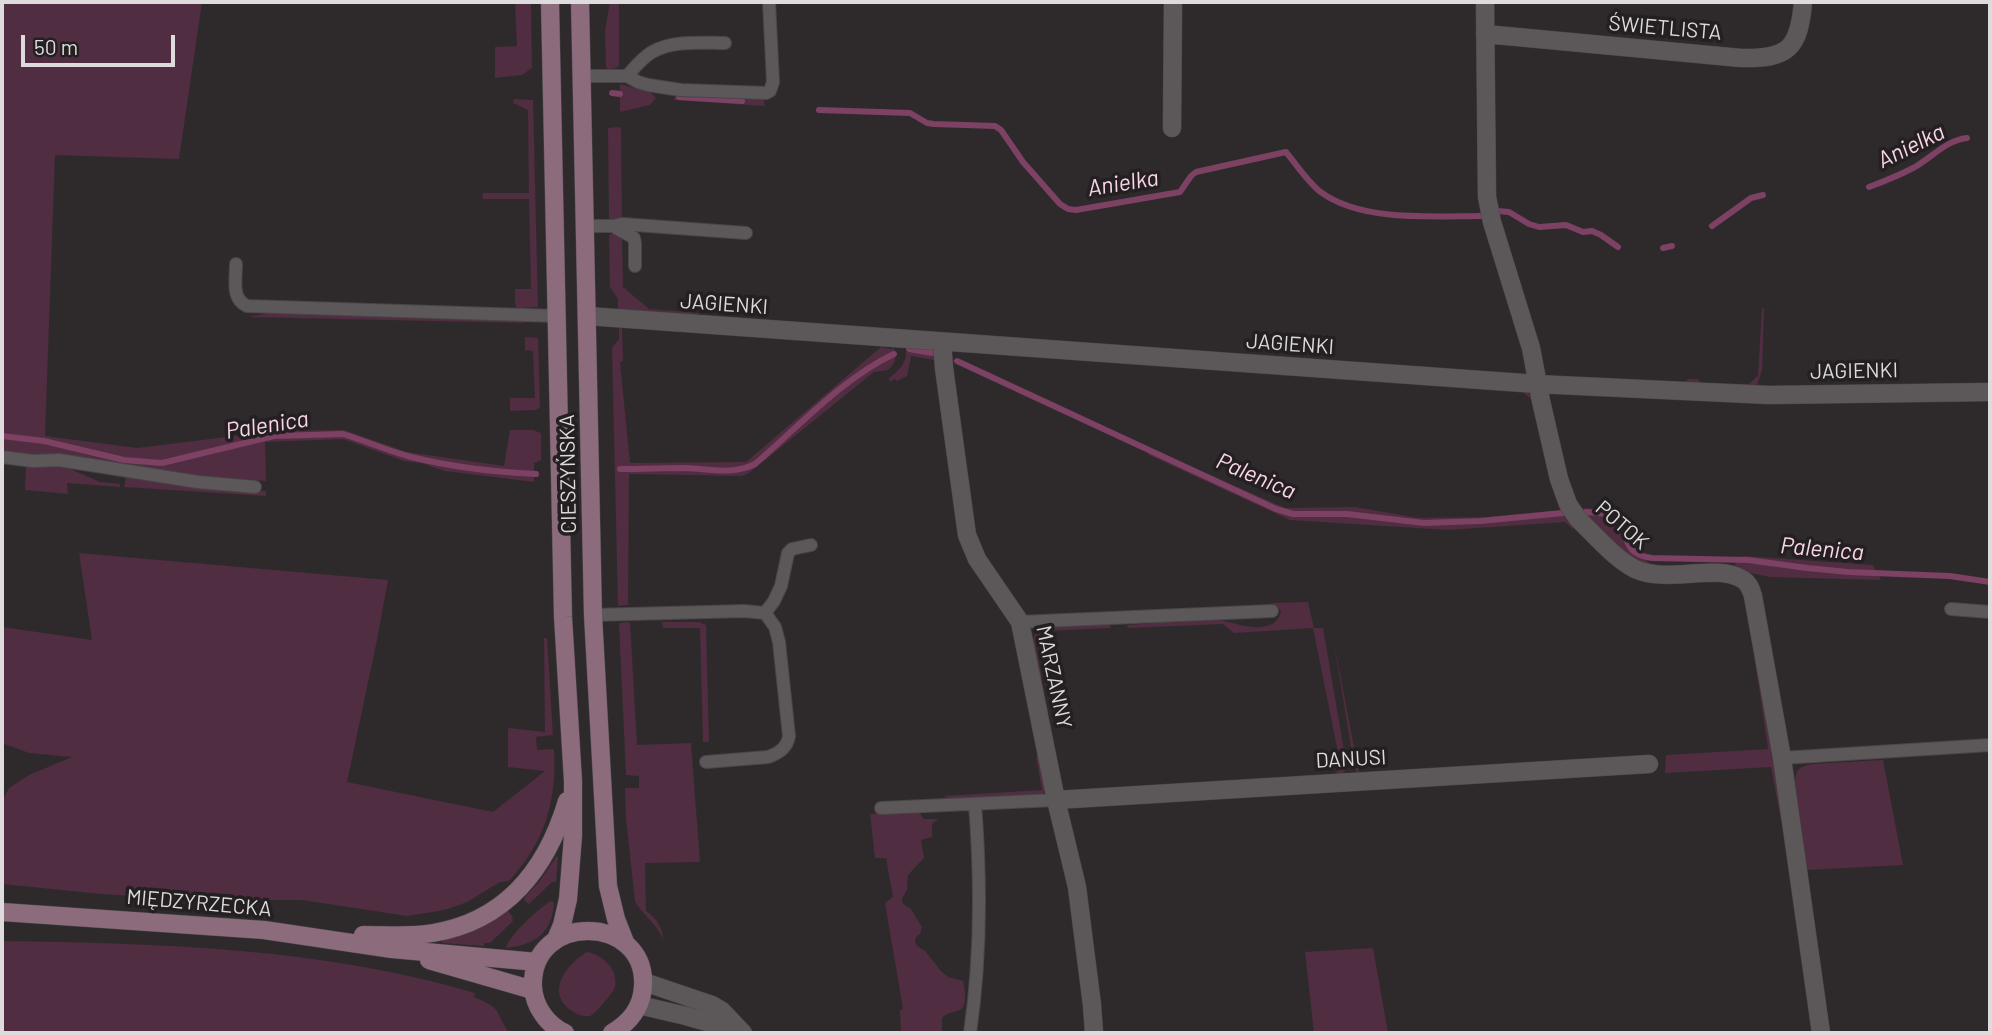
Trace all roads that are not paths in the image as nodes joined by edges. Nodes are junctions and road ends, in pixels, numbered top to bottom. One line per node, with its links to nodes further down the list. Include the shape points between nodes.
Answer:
1 (550, 2): 17 (main road, CIESZYŃSKA)
2 (580, 2): 9 (main road, CIESZYŃSKA)
3 (769, 2): 10 (lane, via 770,91 681,90)
4 (1173, 2): 11 (street)
5 (1485, 2): 7 (street, POTOK)
6 (1803, 2): 7 (street, ŚWIETLISTA, via 1797,39 1780,53 1764,58)
7 (1485, 34): 20 (street, POTOK, via 1487,197 1531,348)
8 (725, 43): 10 (lane, via 660,49)
9 (582, 76): 10 (lane); 12 (main road, CIESZYŃSKA)
10 (627, 76)
11 (1172, 128)
12 (585, 226): 13 (lane); 18 (main road, CIESZYŃSKA)
13 (613, 226): 14 (lane); 16 (lane, via 634,238)
14 (746, 233)
15 (236, 264): 17 (lane, via 237,298 247,306)
16 (635, 266)
17 (556, 316): 35 (main road, CIESZYŃSKA, via 563,617)
18 (587, 316): 19 (street, JAGIENKI); 29 (main road, CIESZYŃSKA)
19 (942, 342): 20 (street, JAGIENKI); 30 (street, MARZANNY, via 969,544)
20 (1537, 384): 21 (street, JAGIENKI, via 1769,395); 32 (street, POTOK, via 1559,480 1578,519 1635,568 1656,575 1726,575 1749,586)
21 (1990, 392)
22 (2, 457): 23 (lane, via 59,460)
23 (255, 487)
24 (811, 545): 28 (lane, via 788,554 780,586)
25 (1951, 609): 27 (lane)
26 (1272, 611): 30 (lane)
27 (1990, 612)
28 (765, 613): 29 (lane); 33 (lane, via 779,642 787,743 768,757)
29 (593, 615): 42 (main road, CIESZYŃSKA, via 608,886)
30 (1020, 622): 36 (street, MARZANNY)
31 (1990, 745): 32 (lane)
32 (1782, 758): 54 (street, POTOK)
33 (706, 762)
34 (1648, 764): 36 (street, DANUSI)
35 (573, 781): 40 (main road, via 561,821 533,874 514,895 477,919 420,935); 41 (main road, CIESZYŃSKA, via 568,899)
36 (1056, 800): 37 (lane); 53 (street, MARZANNY, via 1077,887)
37 (975, 804): 38 (lane); 52 (lane, via 978,955)
38 (881, 808)
39 (2, 912): 40 (main road, MIĘDZYRZECKA)
40 (264, 930): 43 (main road, MIĘDZYRZECKA)
41 (556, 939): 42 (main road, via 588,931); 44 (main road)
42 (625, 942): 45 (main road, CIESZYŃSKA, via 638,960)
43 (392, 949): 44 (main road, MIĘDZYRZECKA); 46 (main road, MIĘDZYRZECKA)
44 (537, 962): 46 (main road)
45 (643, 982): 47 (main road); 51 (street, via 712,1005)
46 (533, 990): 48 (main road)
47 (639, 1005): 49 (main road); 51 (street)
48 (548, 1026): 50 (main road)
49 (619, 1031)
50 (565, 1033)
51 (743, 1033)
52 (970, 1033)
53 (1094, 1033)
54 (1821, 1033)

